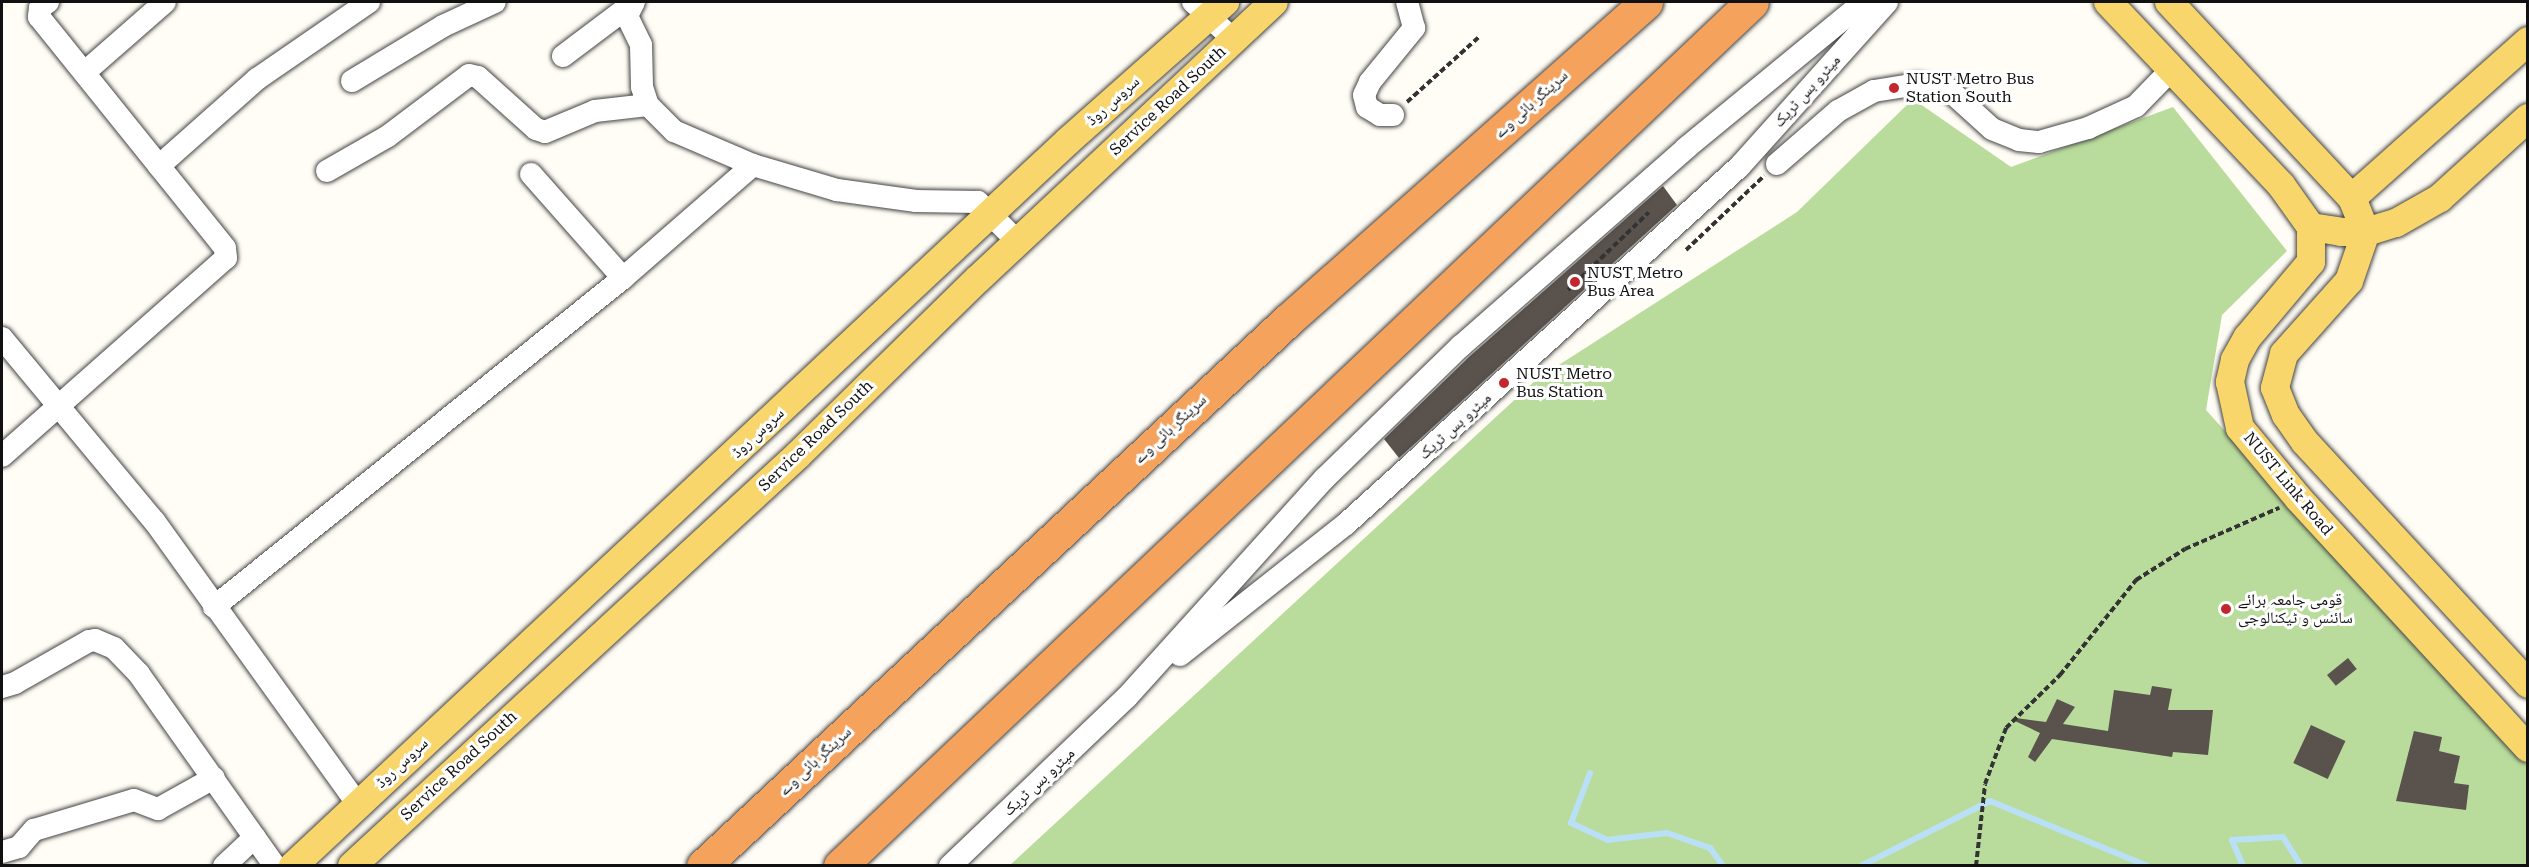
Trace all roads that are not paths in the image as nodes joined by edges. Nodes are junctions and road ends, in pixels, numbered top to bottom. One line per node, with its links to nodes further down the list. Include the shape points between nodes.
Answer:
1 (48, 2): 19 (street, via 40,8 39,17)
2 (165, 2): 19 (street)
3 (369, 2): 27 (street, via 257,79)
4 (495, 2): 20 (street, via 443,26)
5 (1274, 2): 15 (main road, Service Road South)
6 (1407, 2): 22 (street, via 1414,28 1364,95 1367,107 1380,115)
7 (1752, 2): 54 (highway)
8 (1864, 2): 43 (street, میٹرو بس ٹریک, via 1686,148 1461,346 1324,479)
9 (1887, 2): 43 (street, میٹرو بس ٹریک, via 1740,166 1504,383 1346,524)
10 (2108, 2): 18 (main road)
11 (2169, 2): 31 (main road)
12 (1644, 3): 53 (highway, سرینگر ہائی وے, via 1287,321)
13 (631, 4): 17 (street); 21 (street, via 628,22 641,45 642,87)
14 (1209, 7): 15 (street); 24 (main road, سروس روڈ)
15 (1234, 40): 28 (main road, Service Road South)
16 (2528, 41): 31 (main road)
17 (563, 56)
18 (2172, 69): 25 (street, via 2136,106 2088,128 2039,142 2019,140 1992,129 1948,89 1918,84 1874,91 1838,111); 33 (main road, via 2281,184)
19 (85, 72): 27 (street)
20 (352, 81)
21 (648, 105): 26 (street, via 674,131); 29 (street, via 595,111 545,132 536,129 478,77 469,75 388,136)
22 (1393, 115)
23 (2528, 118): 34 (main road, via 2440,198 2396,223)
24 (1068, 141): 28 (main road); 32 (main road, سروس روڈ)
25 (1777, 164)
26 (753, 165): 32 (street, via 837,190 916,201 978,202); 36 (street)
27 (159, 166): 38 (street, via 225,248 226,258)
28 (1098, 166): 35 (main road, Service Road South)
29 (327, 171)
30 (531, 174): 36 (street)
31 (2352, 198): 34 (main road)
32 (992, 212): 35 (street); 46 (main road, سروس روڈ)
33 (2311, 227): 34 (main road); 44 (main road, NUST Link Road, via 2311,262 2247,338 2235,360 2230,382 2241,428 2299,499)
34 (2366, 231): 41 (main road, via 2349,281 2283,354 2275,388 2286,415 2305,441)
35 (1018, 242): 52 (main road, Service Road South, via 798,454)
36 (623, 278): 40 (street)
37 (2, 339): 38 (street)
38 (62, 407): 39 (street); 40 (street, via 155,522)
39 (2, 456)
40 (214, 607): 46 (street)
41 (2528, 684)
42 (2, 687): 45 (street, via 89,641 100,641 114,648 139,674)
43 (1127, 697): 55 (street, میٹرو بس ٹریک)
44 (2528, 748)
45 (214, 778): 47 (street); 48 (street, via 158,809 134,800 34,830 19,847)
46 (358, 804): 51 (main road, سروس روڈ)
47 (255, 837): 49 (street); 50 (street)
48 (2, 852)
49 (224, 866)
50 (275, 866)
51 (293, 866)
52 (352, 866)
53 (703, 866)
54 (840, 866)
55 (950, 866)

